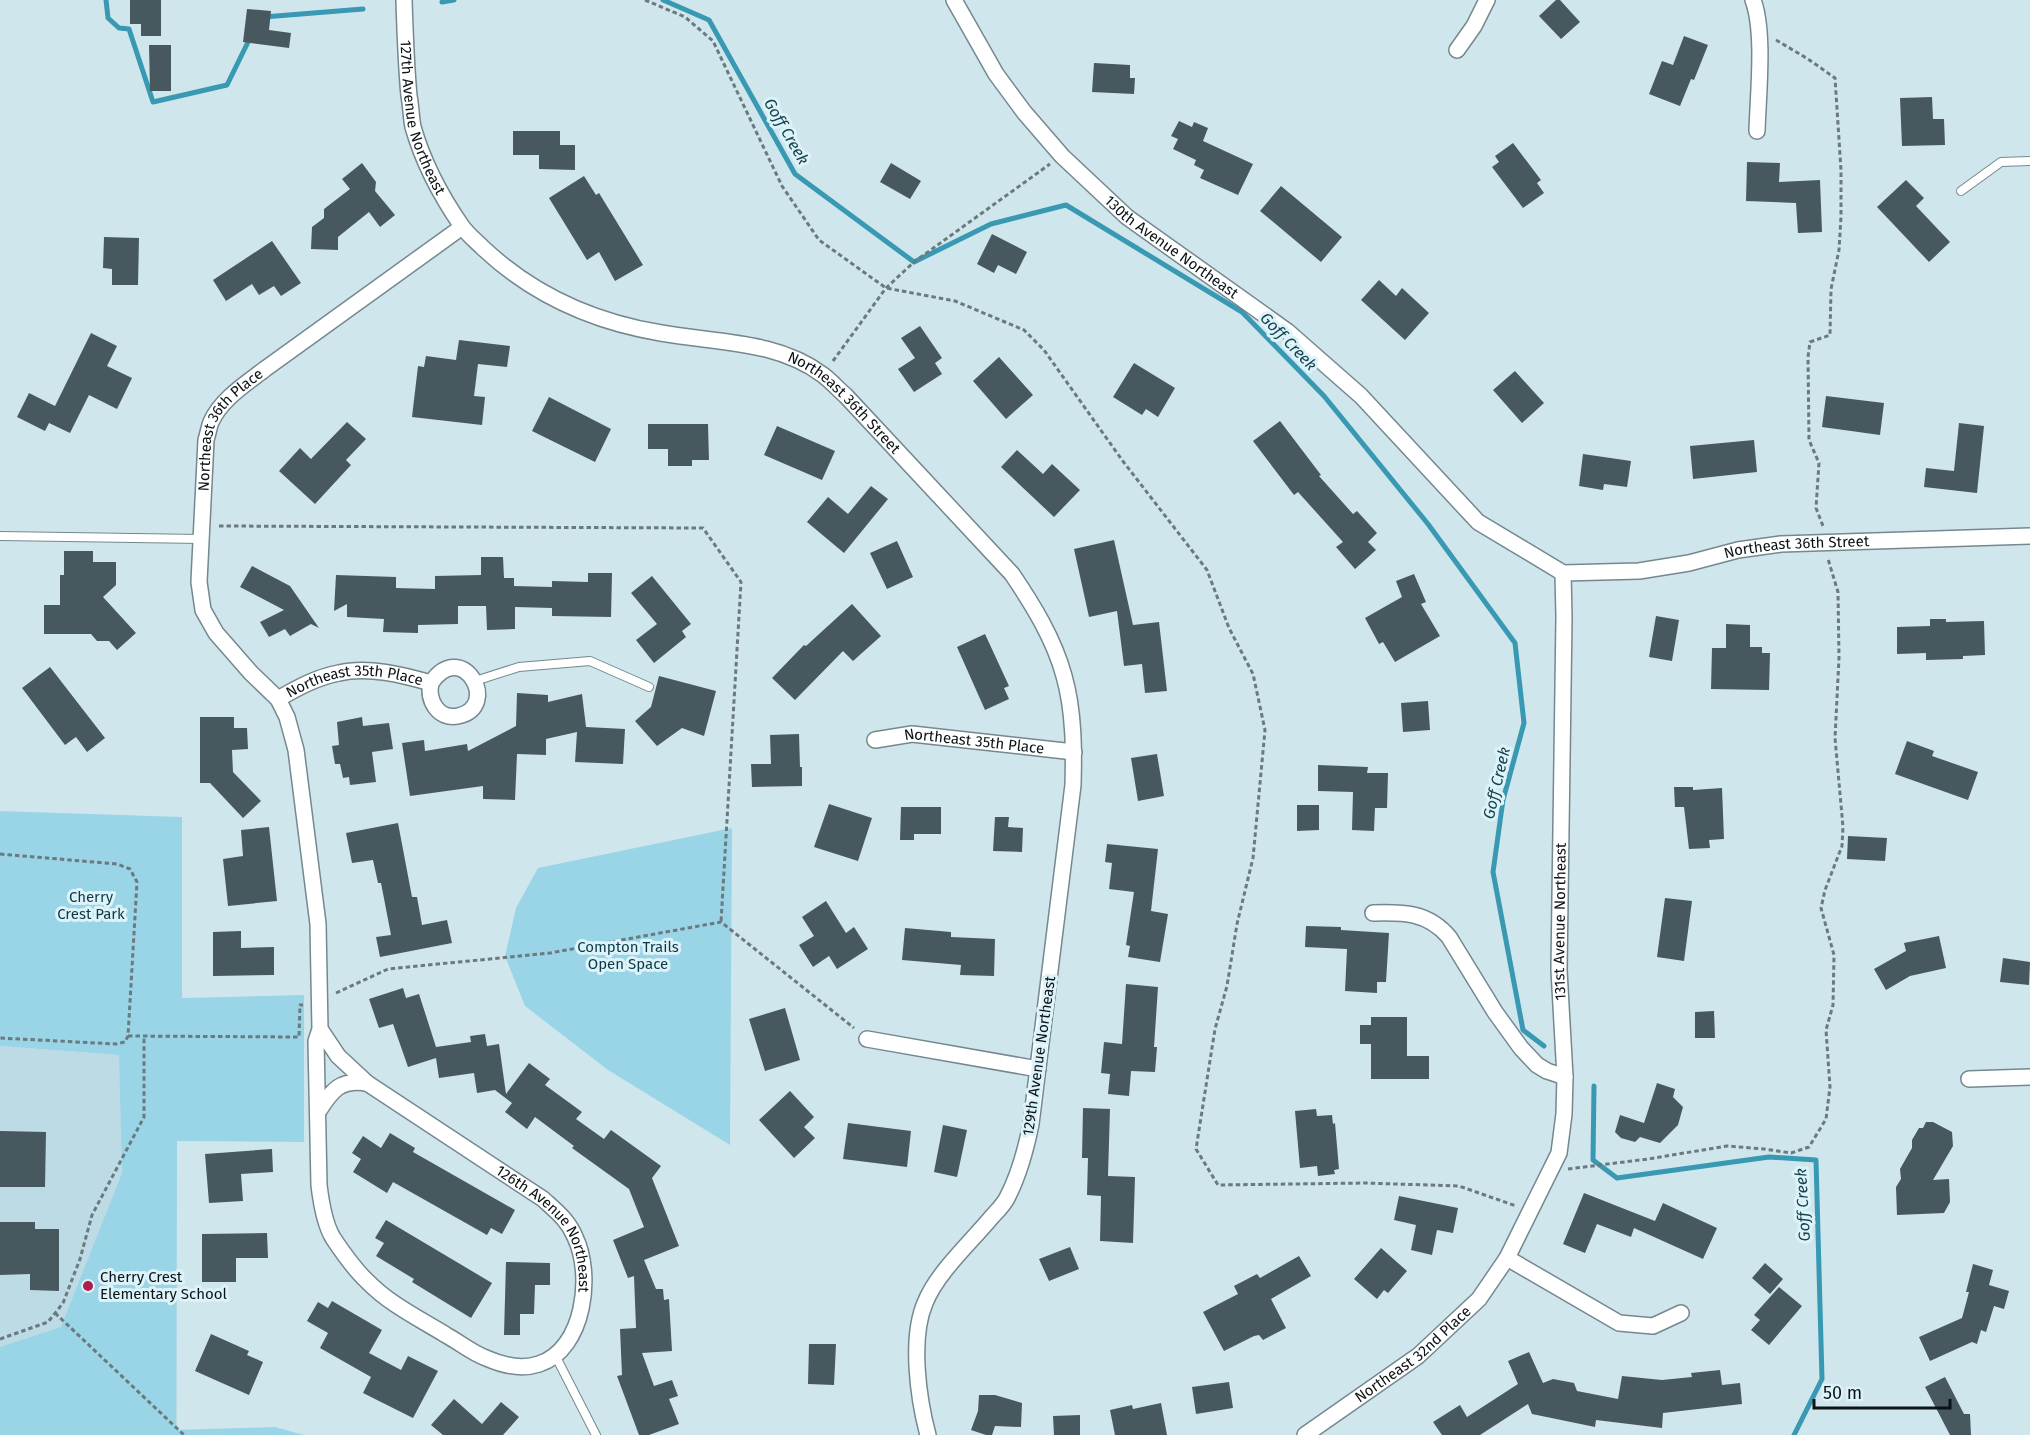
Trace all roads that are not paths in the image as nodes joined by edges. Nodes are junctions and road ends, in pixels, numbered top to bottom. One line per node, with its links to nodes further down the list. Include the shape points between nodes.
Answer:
1 (404, 0): 9 (street, 127th Avenue Northeast, via 413,126 428,168)
2 (954, 0): 13 (street, 130th Avenue Northeast, via 996,74 1062,156 1127,217 1287,331 1361,396 1478,522)
3 (1487, 0): 5 (street)
4 (1754, 0): 6 (street, via 1758,28)
5 (1457, 50)
6 (1757, 131)
7 (2030, 161): 8 (lane, via 2001,162)
8 (1961, 191)
9 (462, 227): 10 (street, Northeast 36th Place, via 242,386 223,405 212,420 206,440); 19 (street, Northeast 36th Street, via 502,266 577,311 663,334 769,349 803,362 823,375 1012,574 1031,602 1065,676)
10 (201, 533): 11 (lane); 17 (street, 126th Avenue Northeast, via 203,610 216,633)
11 (0, 536)
12 (2030, 536): 13 (street, Northeast 36th Street, via 1781,544 1639,571)
13 (1563, 573): 24 (street, 131st Avenue Northeast, via 1559,970)
14 (475, 681): 15 (street, Northeast 35th Place, via 467,671 451,668 442,670); 15 (street, Northeast 35th Place, via 476,701 471,709 457,716 434,707); 16 (lane, via 519,667 590,661)
15 (431, 683): 17 (street, Northeast 35th Place, via 396,674 339,672)
16 (649, 687)
17 (278, 699): 21 (street, 126th Avenue Northeast, via 296,750 309,849 318,924)
18 (875, 740): 19 (street, Northeast 35th Place, via 912,734)
19 (1074, 752): 23 (street, 129th Avenue Northeast, via 1072,797)
20 (1373, 913): 24 (street, via 1401,912 1440,926 1521,1048 1537,1065)
21 (320, 1029): 27 (street, 126th Avenue Northeast, via 338,1056); 28 (street, 126th Avenue Northeast, via 316,1041)
22 (867, 1039): 23 (street)
23 (1038, 1068): 33 (street, 129th Avenue Northeast, via 1025,1153 1006,1199 925,1302 918,1326 918,1353)
24 (1565, 1077): 29 (street, 131st Avenue Northeast, via 1559,1153)
25 (2030, 1077): 26 (street)
26 (1969, 1079)
27 (367, 1083): 28 (street, via 340,1085); 31 (street, 126th Avenue Northeast, via 543,1199 565,1218 577,1239 583,1267 583,1299 570,1341)
28 (318, 1113): 31 (street, 126th Avenue Northeast, via 318,1185 322,1206 332,1236 368,1283 398,1306 484,1358 515,1367 539,1364)
29 (1507, 1258): 30 (street, via 1619,1323 1653,1326); 34 (street, Northeast 32nd Place, via 1479,1299 1418,1356)
30 (1681, 1312)
31 (555, 1355): 32 (lane)
32 (596, 1435)
33 (928, 1435)
34 (1305, 1435)

